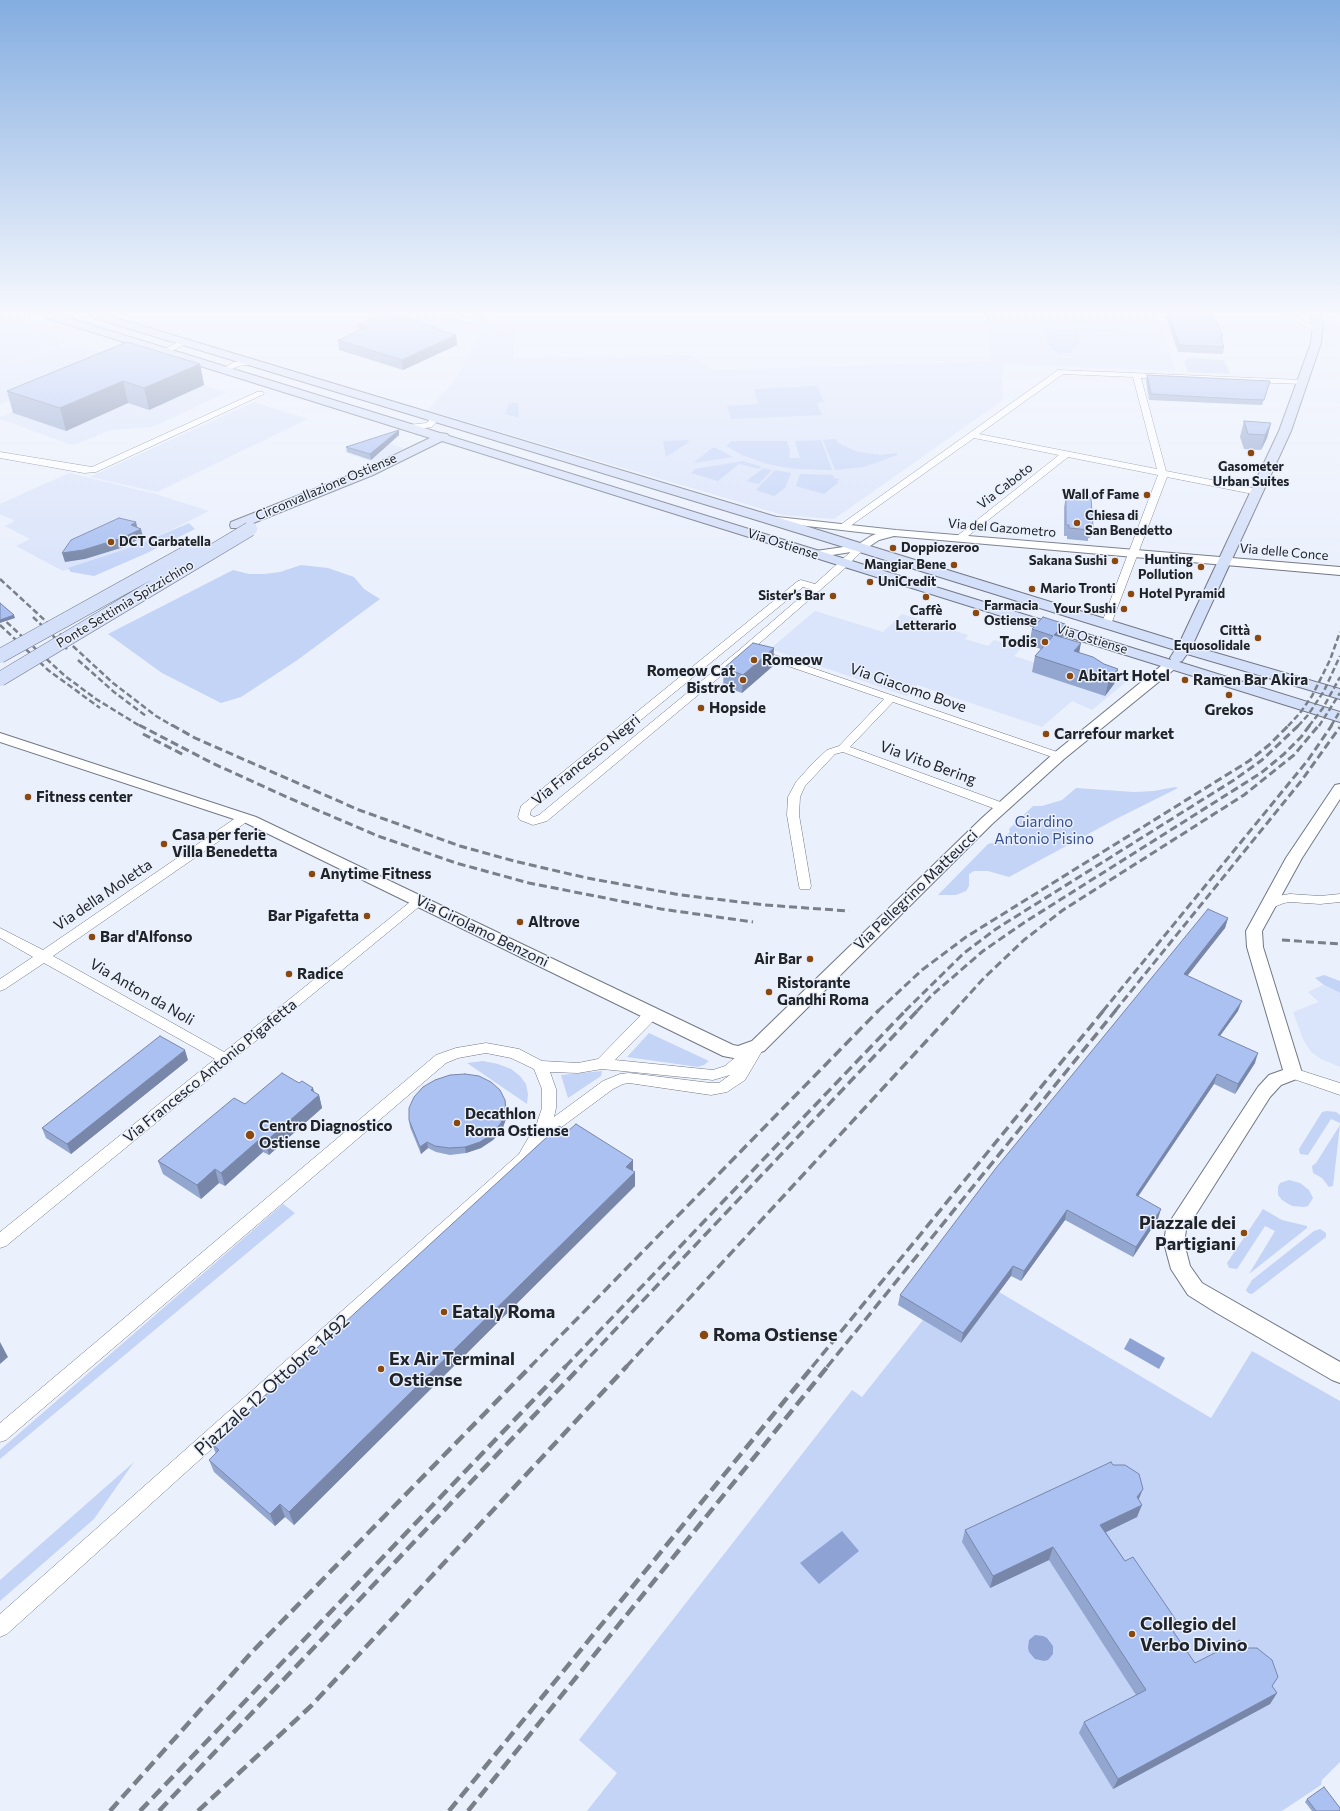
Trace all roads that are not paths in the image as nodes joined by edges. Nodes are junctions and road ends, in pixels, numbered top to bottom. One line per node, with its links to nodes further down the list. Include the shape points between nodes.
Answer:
1 (248, 400): 14 (street, via 93,470)
2 (320, 400): 8 (main road, Via Ostiense)
3 (375, 400): 7 (main road, Via Ostiense)
4 (1024, 400): 11 (street)
5 (1143, 400): 15 (street)
6 (1297, 400): 16 (main road)
7 (429, 416): 9 (street, via 434,421 429,425 419,428); 10 (main road, Via Ostiense)
8 (394, 423): 9 (main road, Via Ostiense); 12 (main road, via 411,436)
9 (408, 427): 10 (main road, Via Ostiense)
10 (451, 434): 12 (main road, Circonvallazione Ostiense); 17 (main road, Via Ostiense); 20 (main road, Circonvallazione Ostiense, via 375,478); 24 (main road, Via Ostiense, via 813,554)
11 (972, 435): 13 (street); 19 (street)
12 (412, 451): 18 (main road, Circonvallazione Ostiense, via 354,478)
13 (1066, 454): 15 (street); 22 (street, Via Caboto)
14 (0, 455)
15 (1163, 474): 16 (street); 25 (street)
16 (1258, 492): 26 (main road)
17 (768, 519): 19 (street); 24 (main road, Via Ostiense)
18 (236, 525): 32 (main road, Ponte Settimia Spizzichino, bridge)
19 (843, 526): 21 (street)
20 (250, 529): 34 (main road, Ponte Settimia Spizzichino, bridge)
21 (896, 533): 22 (street, Via del Gazometro); 23 (street, via 875,538)
22 (960, 538): 25 (street, Via del Gazometro)
23 (860, 548): 24 (main road, Via Ostiense); 24 (street, Via Francesco Negri); 29 (main road, Via Ostiense)
24 (841, 552): 28 (street, Via Francesco Negri); 33 (main road, Via Ostiense)
25 (1134, 553): 26 (street, Via del Gazometro); 29 (street)
26 (1225, 561): 27 (street, Via delle Conce); 33 (main road)
27 (1340, 570)
28 (817, 588): 30 (street, Via Francesco Negri, via 801,583); 31 (street, Via Francesco Negri)
29 (1106, 625): 33 (main road, Via Ostiense)
30 (729, 643): 31 (street); 31 (street, Via Francesco Negri, via 524,809 524,817 533,821 543,818)
31 (746, 649): 36 (street, Via Giacomo Bove)
32 (0, 656)
33 (1178, 656): 35 (main road, Via Ostiense); 37 (main road, Via Ostiense); 40 (street, Via Pellegrino Matteucci)
34 (0, 679)
35 (1340, 694)
36 (891, 698): 39 (street); 40 (street, Via Giacomo Bove)
37 (1340, 717)
38 (0, 737): 43 (street, Via Girolamo Benzoni)
39 (843, 748): 42 (street, Via Vito Bering); 44 (street, via 831,752 800,785 794,797 793,816)
40 (1059, 756): 42 (street, Via Pellegrino Matteucci)
41 (1340, 789): 47 (street, via 1294,858)
42 (1002, 807): 52 (street, Via Pellegrino Matteucci)
43 (244, 818): 46 (street, Via Girolamo Benzoni); 49 (street, Via della Moletta)
44 (804, 886)
45 (1340, 898): 47 (street, via 1290,898)
46 (420, 901): 51 (street, Via Girolamo Benzoni); 53 (street, Via Francesco Antonio Pigafetta)
47 (1268, 905): 56 (street, via 1256,927 1254,943)
48 (0, 932): 49 (street, Via Anton da Noli)
49 (43, 956): 50 (street, Via della Moletta); 53 (street, Via Anton da Noli)
50 (0, 986)
51 (652, 1013): 52 (street, Via Girolamo Benzoni, via 732,1051 745,1052); 54 (street)
52 (758, 1046): 54 (street, via 735,1067 717,1074); 58 (street, Piazzale 12 Ottobre 1492, via 740,1076 722,1088 620,1079 608,1085)
53 (224, 1058): 59 (street, Via Francesco Antonio Pigafetta)
54 (602, 1064): 55 (street, via 578,1068)
55 (540, 1066): 58 (street, Piazzale 12 Ottobre 1492, via 550,1090 550,1101 545,1123); 61 (street, via 514,1053 491,1048 464,1051 441,1059)
56 (1293, 1073): 57 (street); 60 (street, via 1275,1080 1264,1092 1182,1219 1175,1234 1175,1251 1181,1269 1195,1289)
57 (1340, 1089)
58 (538, 1137): 62 (street, Piazzale 12 Ottobre 1492, via 519,1162)
59 (0, 1241)
60 (1340, 1373)
61 (0, 1434)
62 (0, 1627)

